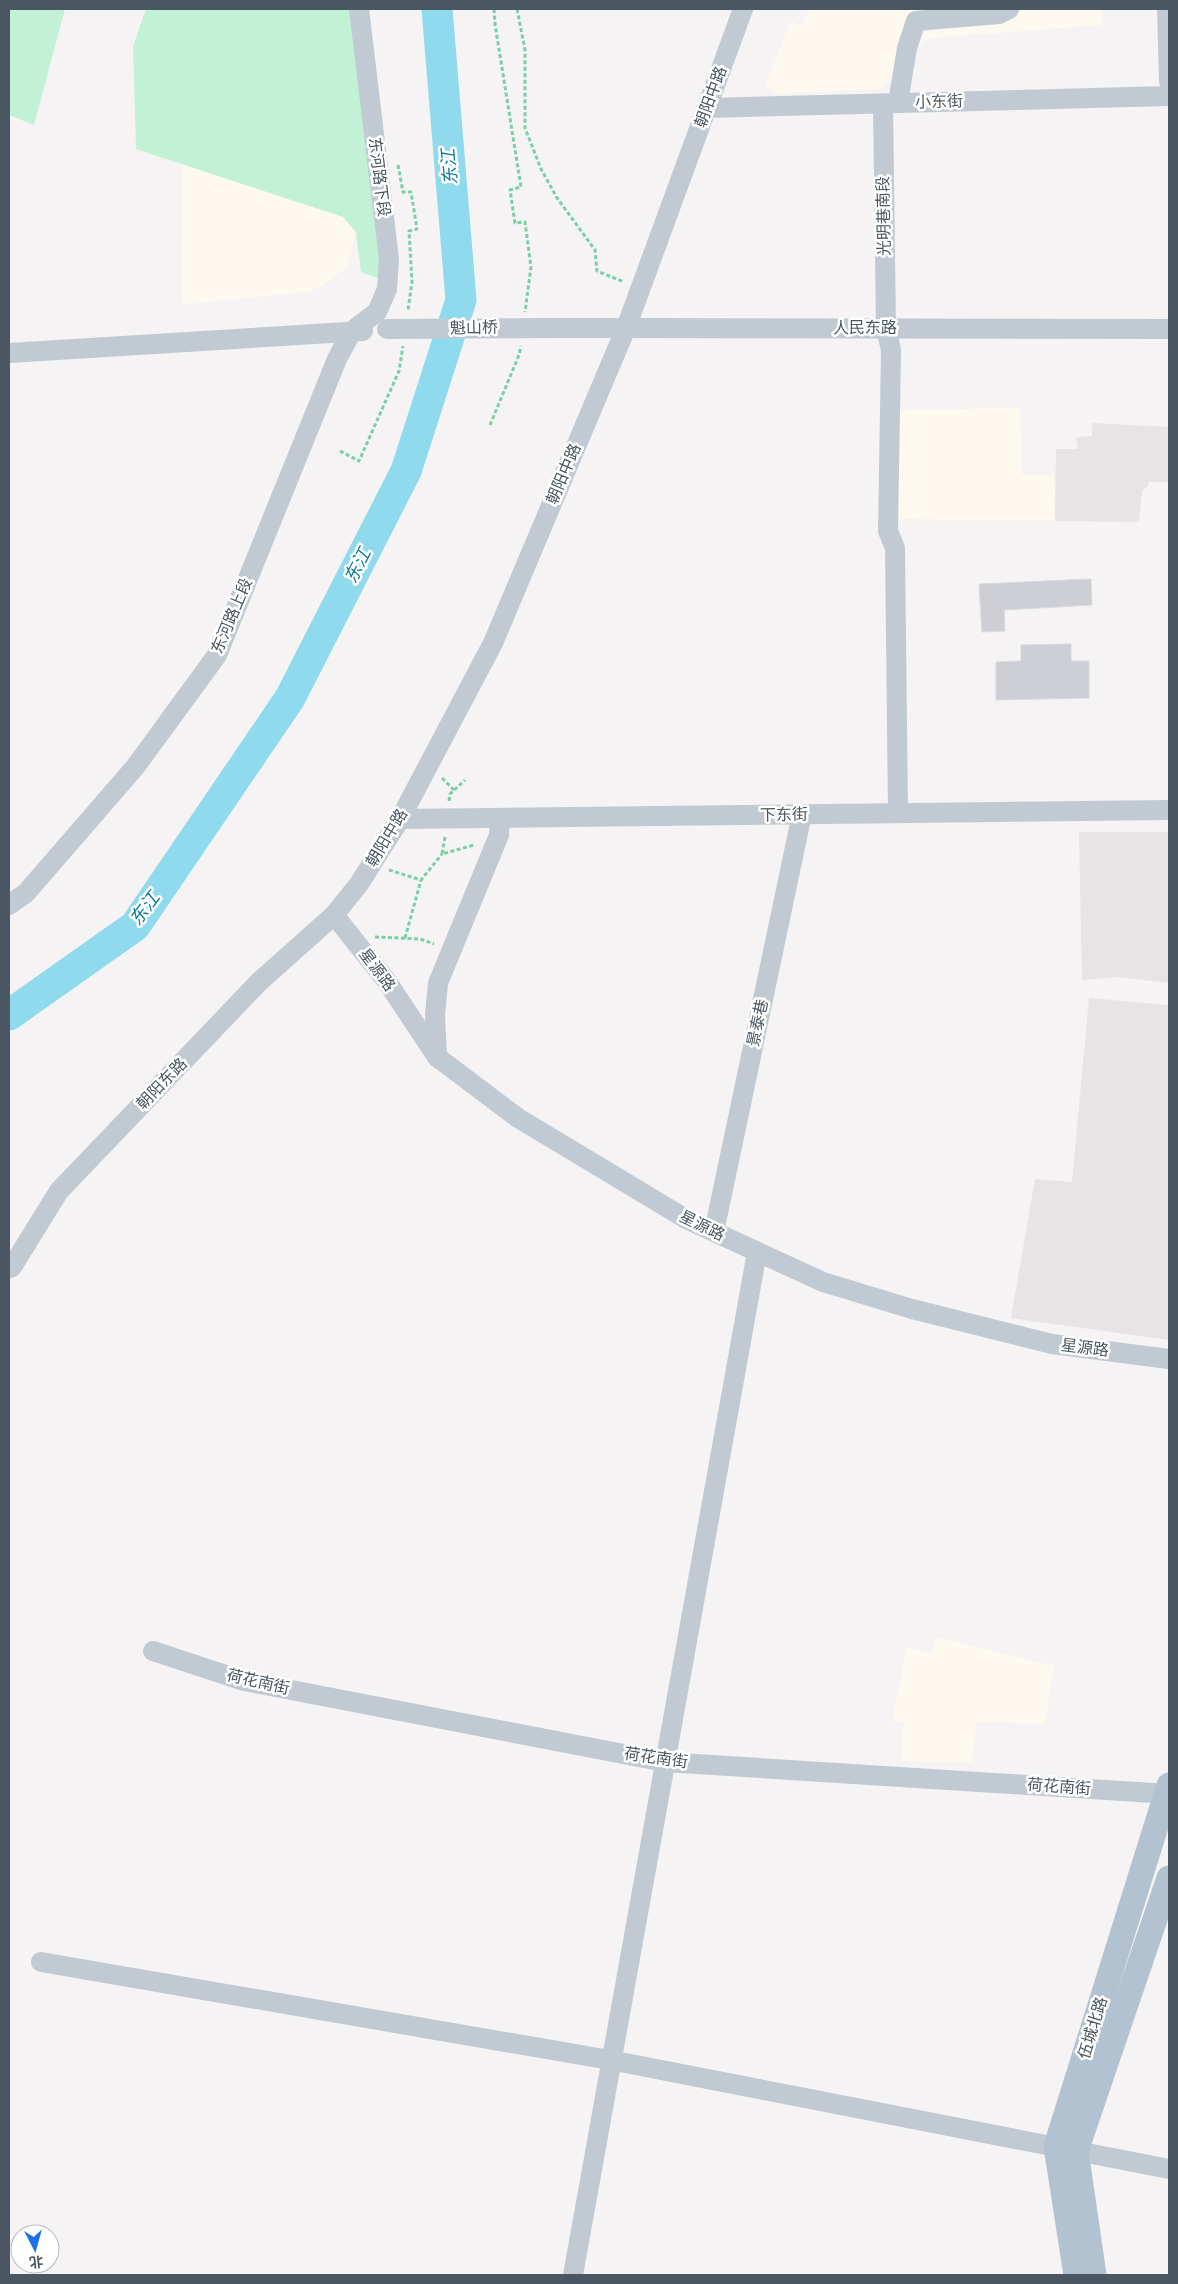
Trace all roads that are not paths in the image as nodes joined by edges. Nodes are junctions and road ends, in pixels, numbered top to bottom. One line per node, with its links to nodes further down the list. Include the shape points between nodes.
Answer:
1 (359, 9): 13 (street, 东河路下段, via 389,259 387,289 377,312)
2 (743, 9): 8 (street, 朝阳中路)
3 (1009, 9): 7 (street, 光明巷南段, via 1000,14 916,21)
4 (1167, 9): 5 (street)
5 (1169, 80)
6 (1169, 96): 7 (street, 小东街)
7 (891, 103): 8 (street, 小东街); 11 (street, 光明巷南段)
8 (708, 108): 10 (street, 朝阳中路)
9 (562, 328): 10 (street, 人民东路); 13 (street, 魁山桥, bridge)
10 (626, 328): 11 (street, 人民东路); 19 (street, 朝阳中路, via 493,643)
11 (886, 328): 12 (street, 人民东路); 16 (street, 光明巷南段, via 891,350 888,531 896,548)
12 (1169, 329)
13 (352, 331): 14 (street, 魁山桥); 20 (street, 东河路上段, via 337,359 217,655 136,766 26,893)
14 (9, 353)
15 (1169, 810): 16 (street, 下东街)
16 (898, 813): 17 (street, 下东街)
17 (802, 814): 18 (street, 下东街); 23 (street, 景泰巷)
18 (500, 818): 19 (street, 下东街); 22 (street, via 499,835 438,983 435,1015)
19 (400, 819): 21 (street, 朝阳中路, via 360,884)
20 (9, 905)
21 (334, 916): 22 (street, 星源路, via 386,980); 25 (street, 朝阳东路, via 259,982 59,1190)
22 (437, 1057): 23 (street, 星源路, via 518,1118 686,1219)
23 (714, 1232): 24 (street, 星源路)
24 (756, 1252): 26 (street, 星源路, via 823,1282 912,1309 1052,1344); 28 (street)
25 (9, 1268)
26 (1169, 1359)
27 (152, 1651): 28 (street, 荷花南街, via 244,1681)
28 (665, 1762): 29 (street, 荷花南街); 32 (street)
29 (1168, 1791): 33 (main road, 伍城北路)
30 (1169, 1878): 33 (main road, 伍城北路)
31 (41, 1962): 32 (street)
32 (610, 2060): 33 (street); 35 (street)
33 (1066, 2149): 34 (street); 36 (main road, 伍城北路); 37 (main road, 伍城北路)
34 (1169, 2169)
35 (573, 2275)
36 (1076, 2275)
37 (1094, 2275)

